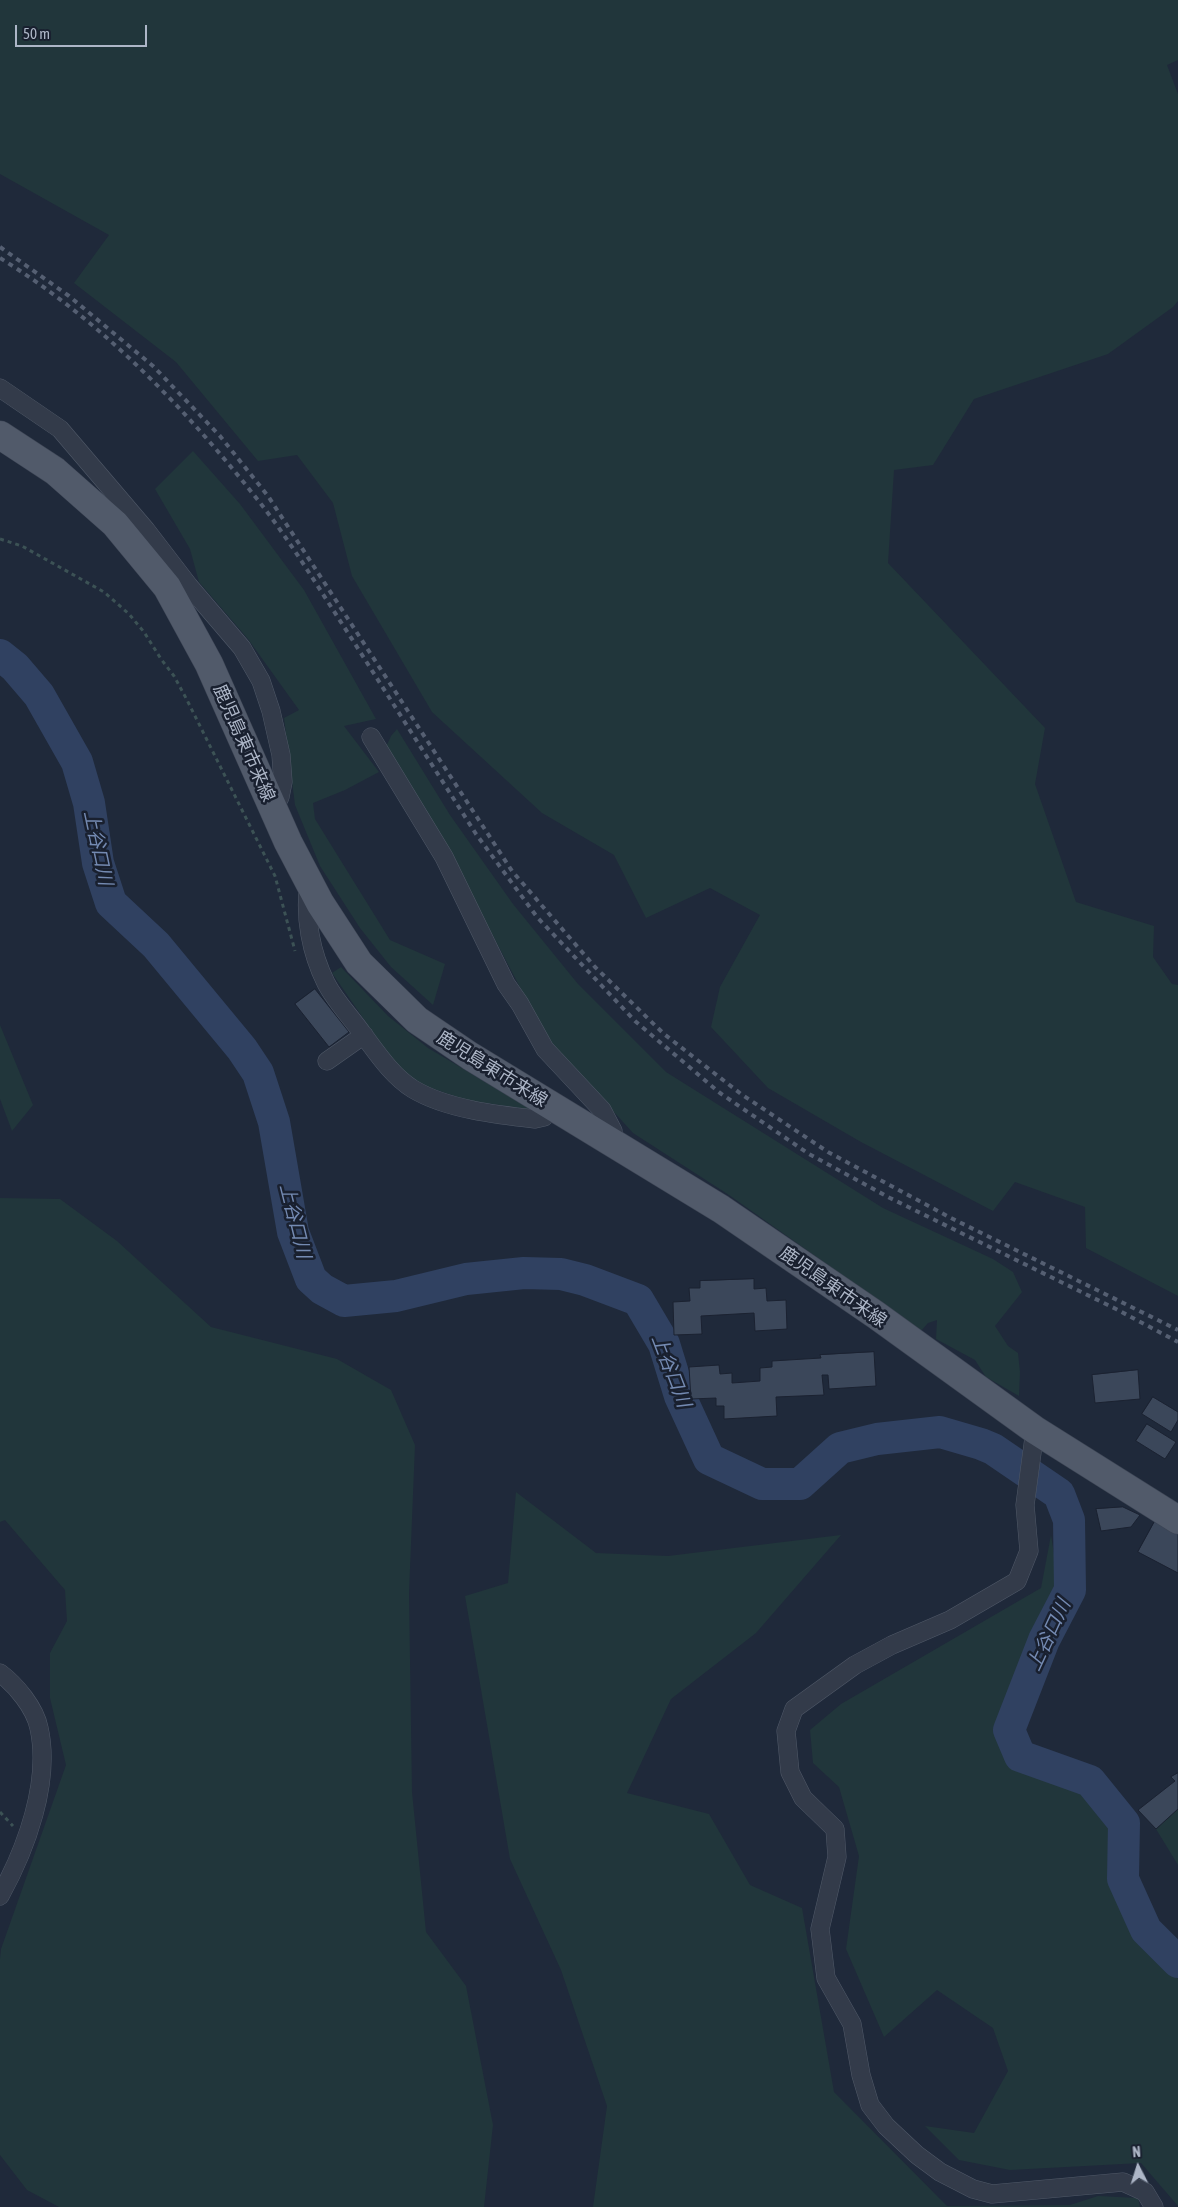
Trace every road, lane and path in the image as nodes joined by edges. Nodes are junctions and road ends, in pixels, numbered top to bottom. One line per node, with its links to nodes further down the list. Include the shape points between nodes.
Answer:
1 (0, 388): 5 (street, via 60,429 242,648 260,681 271,711 281,755 283,782)
2 (0, 435): 5 (main road, 鹿児島東市来線, via 55,471 115,524 167,587 209,664)
3 (0, 538): 7 (path, via 22,546 104,592 144,632 187,700 275,876 292,948 297,955)
4 (371, 737): 11 (street, via 444,857 506,984 544,1049 602,1110 613,1131)
5 (273, 810): 6 (main road, 鹿児島東市来線)
6 (309, 883): 7 (street, via 306,900 308,923); 10 (main road, 鹿児島東市来線, via 359,963 417,1020)
7 (316, 956): 8 (street, via 327,985)
8 (364, 1035): 9 (street); 10 (street, via 398,1078 430,1097 475,1110 535,1119 544,1117)
9 (327, 1061)
10 (554, 1108): 11 (main road, 鹿児島東市来線)
11 (613, 1143): 12 (main road, 鹿児島東市来線, via 729,1215)
12 (1034, 1430): 13 (main road, 鹿児島東市来線); 16 (street, via 1025,1505 1029,1551 1017,1581 950,1620 855,1665 794,1709 786,1731 790,1772 804,1798 834,1829 837,1857 820,1928 826,1978 852,2024 870,2105 886,2126 917,2156 973,2189 992,2194 1123,2182 1145,2192)
13 (1178, 1520)
14 (0, 1673): 15 (street, via 23,1694 39,1726 43,1770 27,1836 15,1869)
15 (0, 1896)
16 (1154, 2207)

